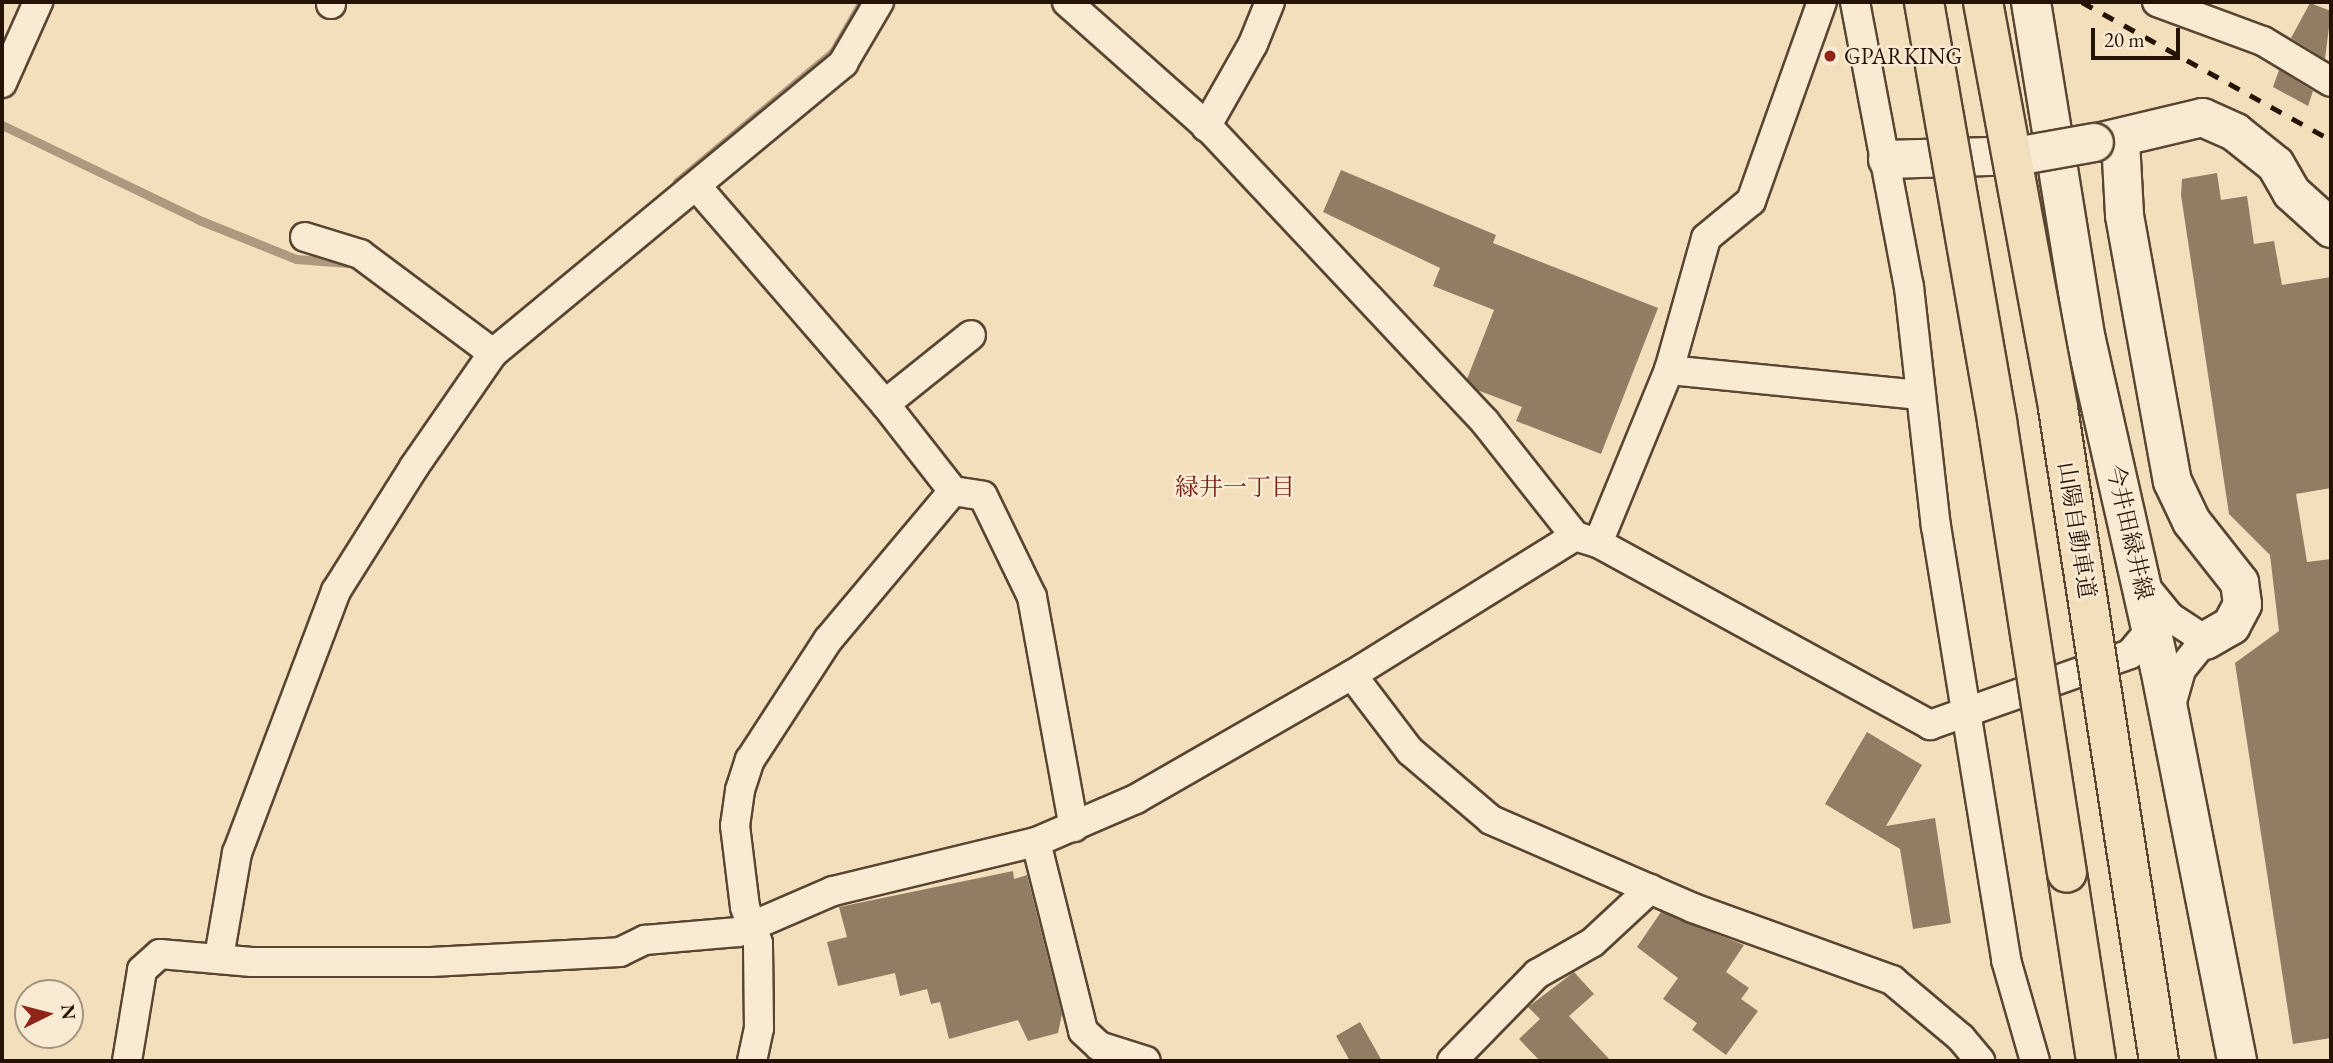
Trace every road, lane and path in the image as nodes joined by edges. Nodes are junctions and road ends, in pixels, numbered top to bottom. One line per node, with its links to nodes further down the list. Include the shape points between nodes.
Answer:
1 (38, 2): 13 (street)
2 (879, 2): 17 (street, via 843,63)
3 (1067, 2): 14 (street)
4 (1270, 2): 14 (street, via 1254,44)
5 (1822, 2): 22 (street, via 1751,201 1706,238)
6 (1855, 2): 16 (street)
7 (1924, 2): 35 (highway, bridge, via 1997,421)
8 (1983, 2): 47 (highway, 山陽自動車道, bridge, via 2058,408)
9 (2031, 2): 27 (main road, 今井田緑井線, via 2085,340)
10 (2157, 2): 11 (street)
11 (2213, 10): 12 (street)
12 (2331, 82)
13 (2, 83)
14 (1206, 127): 26 (street, via 1485,422)
15 (2107, 141): 16 (street, bridge, via 2021,155); 18 (street, via 2172,120 2202,117 2235,132 2275,164 2291,191); 28 (street, via 2172,481 2191,520 2239,582 2242,604 2231,625)
16 (1887, 159): 23 (street)
17 (698, 188): 21 (street); 24 (street)
18 (2331, 228)
19 (305, 237): 21 (street, via 360,254)
20 (971, 335): 24 (street)
21 (493, 353): 38 (street, via 336,591 237,853)
22 (1669, 370): 23 (street); 26 (street)
23 (1921, 395): 32 (street, via 1938,540)
24 (885, 404): 25 (street)
25 (953, 491): 33 (street, via 983,496 1032,597); 37 (street, via 828,640 750,760 735,826 745,907)
26 (1586, 540): 30 (street); 32 (street, via 1930,724)
27 (2142, 583): 28 (street, via 2170,617); 29 (main road, 今井田緑井線)
28 (2205, 640): 31 (street, via 2181,670)
29 (2147, 650): 31 (main road, 今井田緑井線); 32 (street)
30 (1352, 675): 33 (street, via 1136,799); 36 (street, via 1410,751 1491,820)
31 (2169, 712): 48 (main road, 今井田緑井線)
32 (1968, 715): 44 (street, via 2006,960)
33 (1074, 827): 34 (street)
34 (1036, 842): 37 (street, via 833,891); 41 (street, via 1083,1031 1099,1046)
35 (2067, 873): 45 (highway); 46 (highway)
36 (1650, 889): 42 (street, via 1593,942 1537,974); 43 (street, via 1892,980 1961,1038)
37 (753, 927): 38 (street, via 593,953 430,962 252,962); 40 (street, via 759,1028)
38 (219, 957): 39 (street, via 172,953 148,962)
39 (127, 1061)
40 (752, 1061)
41 (1146, 1061)
42 (1452, 1061)
43 (1980, 1061)
44 (2035, 1061)
45 (2085, 1061)
46 (2096, 1061)
47 (2159, 1061)
48 (2237, 1061)

